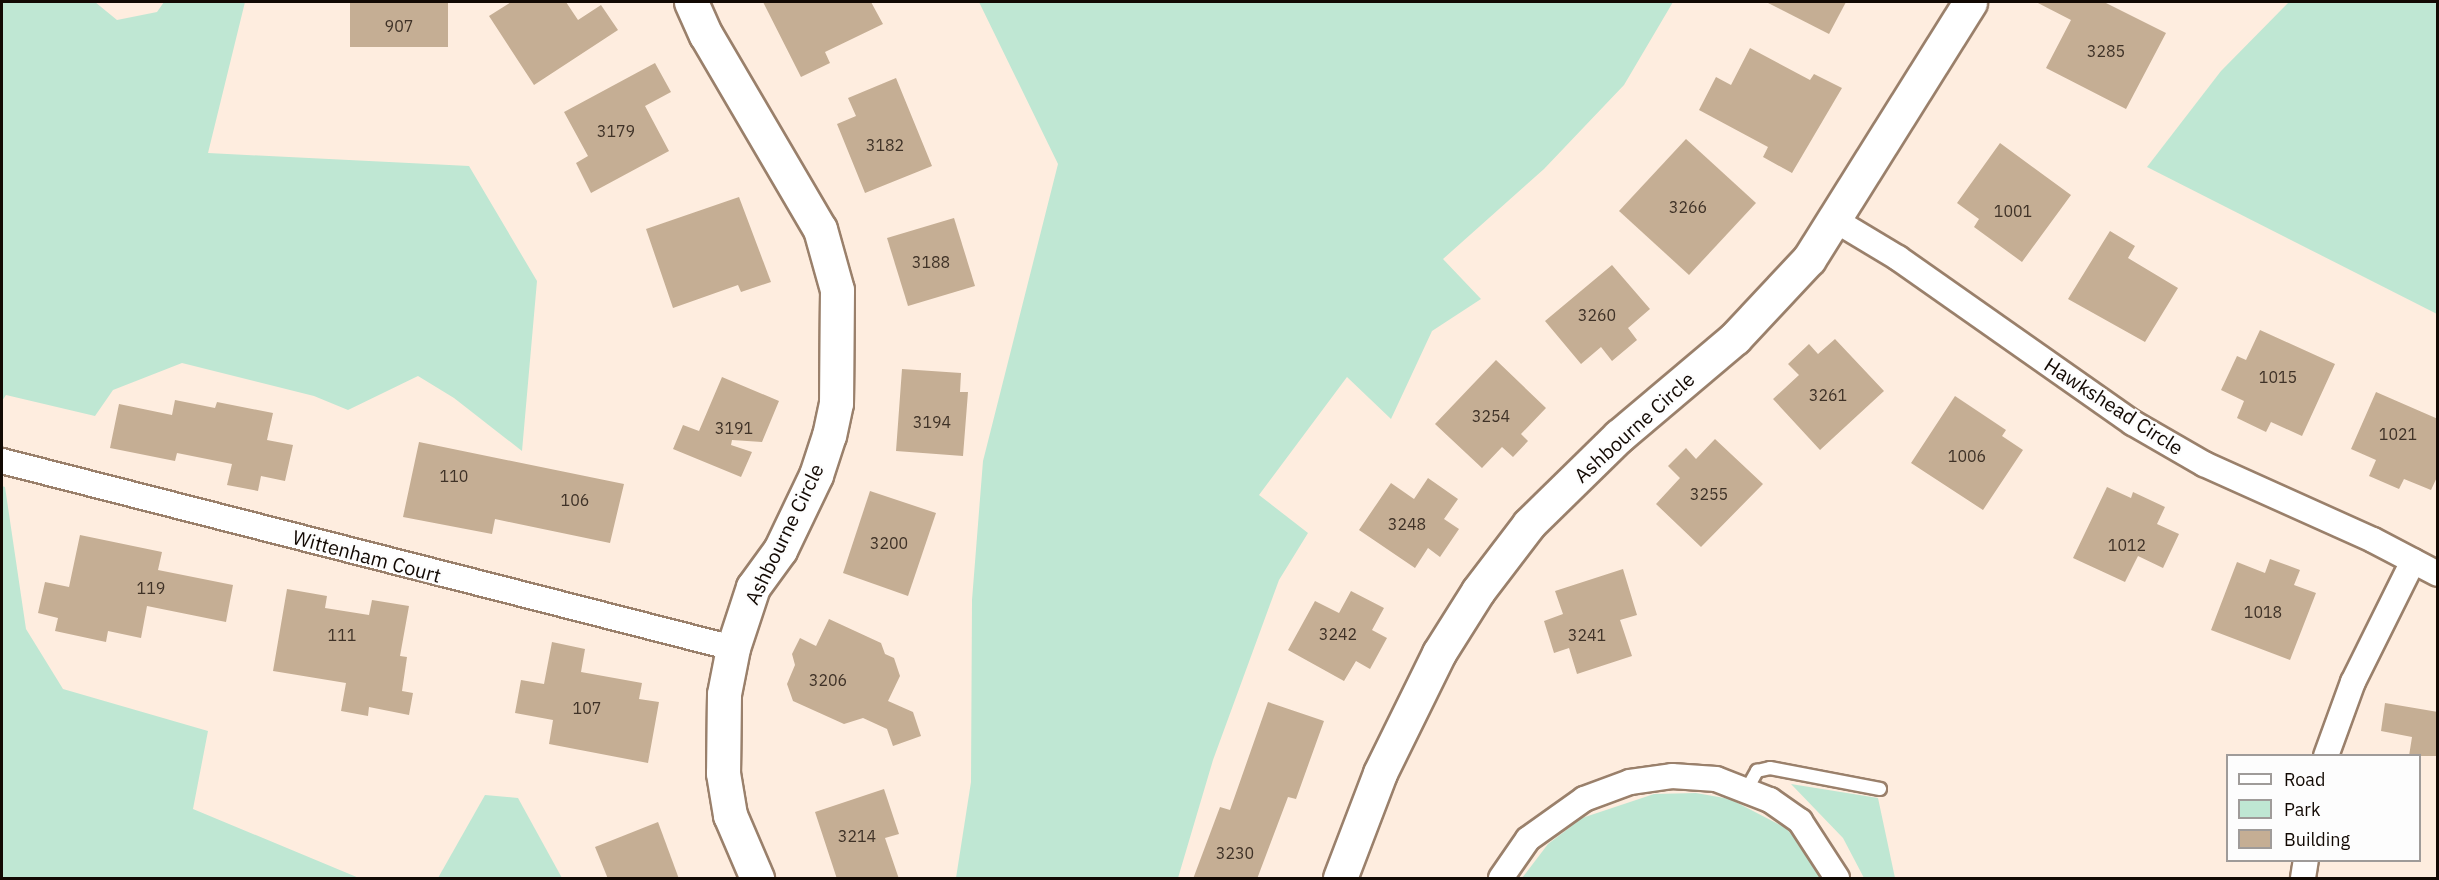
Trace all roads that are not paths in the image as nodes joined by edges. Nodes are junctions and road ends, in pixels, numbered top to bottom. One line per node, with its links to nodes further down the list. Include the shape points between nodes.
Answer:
1 (691, 2): 7 (street, Ashbourne Circle, via 706,35 820,229 837,290 836,403 829,435 816,475 780,550 753,587)
2 (1970, 2): 3 (street, Ashbourne Circle)
3 (1833, 219): 5 (street, Hawkshead Circle, via 1898,258 2133,423 2204,464); 13 (street, Ashbourne Circle, via 1809,259 1735,338 1619,436 1529,524 1478,591 1439,653 1380,773)
4 (2, 461): 7 (street, Wittenham Court)
5 (2413, 561): 6 (street, Hawkshead Circle); 8 (street, via 2353,682)
6 (2438, 574)
7 (733, 648): 12 (street, Ashbourne Circle, via 724,694 723,773 730,815)
8 (2327, 754)
9 (1747, 789): 10 (lane, via 1757,771 1770,768); 14 (street, via 1716,779 1672,776 1630,782 1584,799 1556,817 1528,839); 15 (street, via 1800,821)
10 (1880, 789)
11 (2306, 862): 16 (street)
12 (757, 879)
13 (1340, 879)
14 (1501, 879)
15 (1836, 879)
16 (2303, 879)

